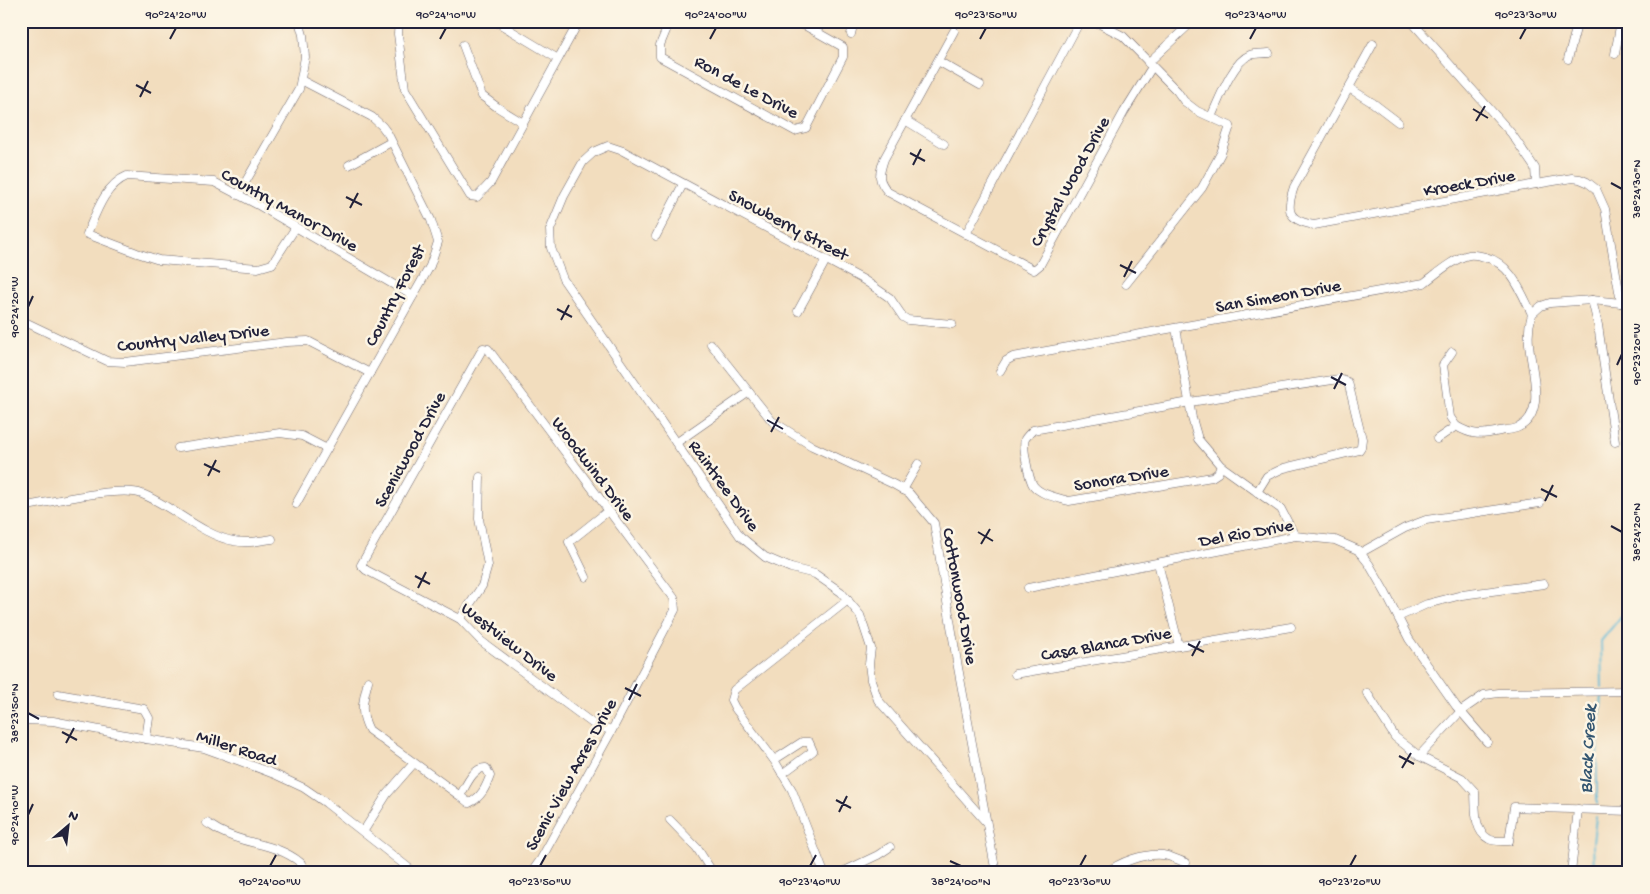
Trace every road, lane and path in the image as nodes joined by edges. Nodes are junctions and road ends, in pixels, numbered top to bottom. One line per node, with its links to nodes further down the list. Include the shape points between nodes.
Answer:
1 (299, 21): 24 (street, via 305,58)
2 (399, 21): 30 (street, via 405,90 470,196 478,197 491,182)
3 (495, 21): 20 (street)
4 (580, 21): 20 (street)
5 (670, 21): 6 (street, Ron de Le Drive, via 660,45 660,57 795,131 806,128 843,58 844,47)
6 (797, 21)
7 (854, 21): 15 (street)
8 (1080, 21): 39 (street)
9 (1094, 21): 23 (street, via 1123,36)
10 (1194, 21): 23 (street)
11 (1411, 21): 36 (street, Kroeck Drive, via 1511,133 1535,168)
12 (1578, 21): 21 (street)
13 (1622, 21): 19 (street)
14 (954, 32): 22 (street)
15 (851, 34)
16 (463, 44): 30 (street, via 482,96)
17 (1373, 44): 26 (street)
18 (1269, 53): 27 (street, via 1250,54 1240,62)
19 (1615, 54)
20 (558, 59): 30 (street)
21 (1568, 59)
22 (938, 61): 25 (street); 28 (street)
23 (1150, 65): 27 (street, via 1184,101); 39 (street, Crystal Wood Drive, via 1040,265 1034,270)
24 (301, 80): 31 (street, Country Forest, via 372,117 382,126); 37 (street, via 299,89)
25 (980, 85)
26 (1349, 88): 29 (street); 36 (street, Kroeck Drive, via 1294,187 1289,208 1302,223 1314,225)
27 (1211, 117): 42 (street, via 1230,126 1222,153 1202,188)
28 (905, 120): 32 (street); 39 (street, Crystal Wood Drive, via 884,159 880,180 888,192)
29 (1398, 122)
30 (523, 123)
31 (391, 142): 34 (street); 43 (street, Country Forest, via 431,220 438,242 430,266)
32 (944, 144)
33 (608, 146): 35 (street, Snowberry Street); 61 (street, Raintree Drive, via 583,162 550,230 551,248 563,279)
34 (349, 165)
35 (683, 184): 40 (street); 41 (street, Snowberry Street)
36 (1536, 184): 45 (street, via 1572,178 1596,189 1605,209)
37 (238, 195): 38 (street, Country Manor Drive); 38 (street, Country Manor Drive, via 214,182 127,176 110,188 87,234 159,260 258,268 272,264)
38 (296, 227): 43 (street, Country Manor Drive)
39 (966, 234)
40 (656, 236)
41 (826, 260): 46 (street); 49 (street, Snowberry Street, via 890,298 908,320)
42 (1126, 284)
43 (413, 296): 55 (street, Country Forest)
44 (1592, 300): 45 (street); 47 (street, via 1550,303); 60 (street)
45 (1625, 302)
46 (798, 311)
47 (1532, 314): 50 (street, San Simeon Drive, via 1519,286 1507,270 1490,258 1469,255 1446,266 1424,283); 58 (street, via 1528,343 1536,395 1535,406 1526,422 1518,428 1479,435 1467,433)
48 (21, 320): 55 (street, Country Valley Drive, via 107,361 126,362 308,341)
49 (952, 324)
50 (1176, 328): 54 (street, San Simeon Drive, via 1013,357 1006,361); 57 (street)
51 (711, 344): 56 (street, Cottonwood Drive)
52 (483, 348): 72 (street, Woodwind Drive, via 488,349); 77 (street, Scenicwood Drive)
53 (1452, 352): 58 (street, via 1443,365 1450,417)
54 (1000, 372)
55 (370, 373): 63 (street, Country Forest)
56 (749, 392): 61 (street); 67 (street, Cottonwood Drive, via 772,421 787,431)
57 (1190, 402): 65 (street, via 1198,438); 65 (street, Sonora Drive, via 1033,430 1024,444 1034,485 1048,496 1069,501 1212,477 1218,474); 68 (street, Sonora Drive, via 1339,379 1348,382 1362,439 1359,450 1284,468 1267,476)
58 (1456, 426): 59 (street)
59 (1437, 439)
60 (1615, 442)
61 (676, 443): 81 (street, Raintree Drive, via 740,536 765,557 815,574)
62 (178, 448): 63 (street, via 280,433 302,436)
63 (327, 449): 70 (street, Country Forest)
64 (918, 464): 67 (street)
65 (1221, 466): 68 (street)
66 (480, 477): 84 (street, via 479,519 488,565 482,586)
67 (903, 490): 105 (street, Cottonwood Drive, via 934,522)
68 (1257, 492): 73 (street, via 1281,509)
69 (1540, 503): 75 (street, via 1426,520)
70 (296, 504)
71 (21, 507): 74 (street, via 116,491 141,493 231,541)
72 (608, 511): 78 (street, via 569,542); 82 (street, Woodwind Drive, via 674,598)
73 (1295, 536): 75 (street, Del Rio Drive, via 1335,540); 76 (street, Del Rio Drive)
74 (272, 540)
75 (1360, 553): 83 (street, Del Rio Drive)
76 (1158, 563): 80 (street, Del Rio Drive); 86 (street)
77 (360, 565): 84 (street, Westview Drive)
78 (586, 577)
79 (1544, 584): 83 (street, via 1462,595 1427,604)
80 (1028, 588)
81 (848, 600): 98 (street, via 734,690 731,700 735,708); 105 (street, Raintree Drive, via 860,615 871,648 871,680 878,700)
82 (675, 610): 94 (street, Scenic View Acres Drive)
83 (1398, 617): 92 (street, Del Rio Drive, via 1409,639)
84 (460, 619): 94 (street, Westview Drive, via 481,641 596,726)
85 (1290, 628): 86 (street, Casa Blanca Drive)
86 (1179, 646): 87 (street, Casa Blanca Drive)
87 (1015, 674)
88 (368, 681): 99 (street, via 362,716 368,730)
89 (1629, 691): 92 (street, via 1499,693 1484,695)
90 (1367, 693): 97 (street, via 1395,737)
91 (58, 694): 95 (street, via 144,709 149,718)
92 (1461, 711): 96 (street, Del Rio Drive); 97 (street)
93 (21, 720): 95 (street, Miller Road, via 53,721)
94 (612, 730): 112 (street, Scenic View Acres Drive)
95 (146, 739): 107 (street, Miller Road, via 204,748 274,774 304,788)
96 (1486, 742)
97 (1419, 756): 102 (street, via 1462,778 1475,792 1476,820 1480,831 1490,840 1509,841 1514,807)
98 (774, 760): 100 (street); 100 (street, via 802,742 809,742 814,748)
99 (414, 763): 101 (street); 107 (street, via 387,794)
100 (782, 774): 114 (street, via 792,790)
101 (460, 796): 101 (street, via 469,803 476,800 490,776 486,768 476,770)
102 (1578, 809): 103 (street); 118 (street)
103 (1629, 811)
104 (670, 820): 113 (street, via 697,848)
105 (986, 822): 116 (street, Cottonwood Drive)
106 (207, 823): 110 (street, via 221,832 286,853 301,863)
107 (363, 832): 111 (street, Miller Road)
108 (890, 847): 115 (street)
109 (1186, 864): 117 (street, via 1169,856 1150,855 1116,865)
110 (302, 873)
111 (415, 873)
112 (531, 873)
113 (713, 873)
114 (824, 873)
115 (840, 873)
116 (996, 873)
117 (1106, 873)
118 (1571, 873)

